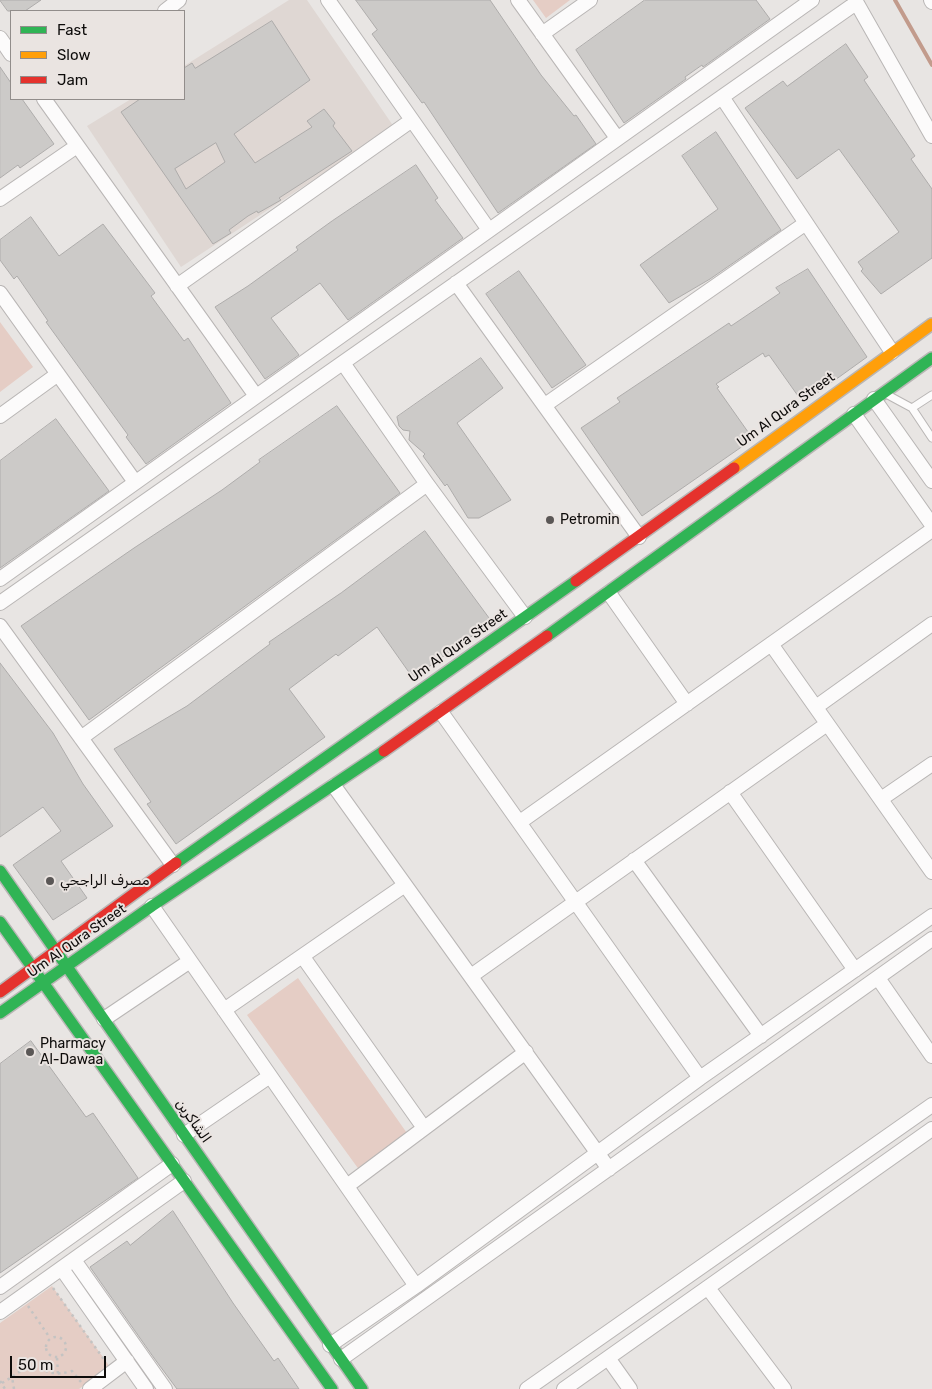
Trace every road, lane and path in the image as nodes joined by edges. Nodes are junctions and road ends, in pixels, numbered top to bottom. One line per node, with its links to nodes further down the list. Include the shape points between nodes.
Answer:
1 (179, 0): 7 (street)
2 (328, 0): 11 (street)
3 (518, 0): 8 (street)
4 (590, 0): 8 (street)
5 (812, 0): 13 (street)
6 (855, 1): 9 (street); 12 (street)
7 (166, 10)
8 (542, 34): 13 (street)
9 (722, 97): 16 (street); 18 (street)
10 (45, 100): 14 (street)
11 (412, 120): 17 (street); 19 (street)
12 (932, 136)
13 (618, 138): 17 (street)
14 (77, 146): 15 (street); 19 (street)
15 (0, 200)
16 (806, 223): 22 (street); 29 (street)
17 (489, 230): 27 (street)
18 (456, 283): 24 (street); 29 (street)
19 (177, 286): 27 (street)
20 (0, 293): 25 (street)
21 (932, 324): 22 (main road, Um Al Qura Street)
22 (892, 352): 37 (main road, Um Al Qura Street)
23 (932, 358): 28 (main road, Um Al Qura Street)
24 (343, 363): 36 (street); 43 (street)
25 (58, 374): 32 (street); 35 (street)
26 (932, 395): 30 (lane)
27 (256, 396): 35 (street)
28 (879, 396): 30 (lane); 31 (main road, Um Al Qura Street); 34 (street)
29 (545, 405): 40 (street)
30 (912, 408): 33 (lane)
31 (854, 414): 37 (main road, Um Al Qura Street); 38 (street)
32 (0, 416)
33 (932, 438)
34 (932, 481)
35 (135, 482): 41 (street)
36 (427, 484): 44 (street); 52 (street)
37 (730, 487): 40 (main road, Um Al Qura Street); 42 (main road, Um Al Qura Street)
38 (932, 525)
39 (932, 530): 47 (street)
40 (639, 537): 44 (main road, Um Al Qura Street)
41 (0, 579)
42 (609, 593): 48 (street); 50 (main road, Um Al Qura Street)
43 (0, 603)
44 (524, 617): 59 (main road, Um Al Qura Street)
45 (932, 624): 49 (street)
46 (0, 626): 52 (street)
47 (771, 644): 48 (street); 49 (street)
48 (687, 704): 57 (street)
49 (816, 707): 51 (street)
50 (441, 712): 54 (main road, Um Al Qura Street); 57 (street)
51 (828, 724): 55 (street); 56 (street)
52 (81, 738): 59 (street)
53 (932, 764): 56 (street)
54 (334, 786): 62 (street); 64 (main road, Um Al Qura Street)
55 (730, 792): 58 (street); 73 (street)
56 (881, 799): 61 (street)
57 (520, 822): 63 (street)
58 (634, 860): 63 (street); 81 (street)
59 (173, 865): 68 (main road, Um Al Qura Street)
60 (0, 870): 68 (main road, الشاكرين)
61 (932, 872)
62 (405, 885): 69 (street); 74 (street)
63 (576, 902): 74 (street); 85 (street)
64 (152, 906): 70 (street); 71 (main road, Um Al Qura Street)
65 (932, 916): 73 (street)
66 (0, 922): 72 (main road, الشاكرين)
67 (932, 939): 75 (street)
68 (57, 952): 71 (main road, الشاكرين); 72 (main road, Um Al Qura Street)
69 (303, 957): 78 (street); 87 (street)
70 (190, 961): 78 (street); 80 (street)
71 (67, 966): 76 (main road, Um Al Qura Street); 80 (main road, الشاكرين)
72 (33, 969): 76 (main road, الشاكرين); 77 (main road, Um Al Qura Street)
73 (855, 970): 81 (street)
74 (471, 976): 82 (street)
75 (878, 978): 83 (street); 92 (street)
76 (43, 982): 79 (main road, Um Al Qura Street); 91 (main road, الشاكرين)
77 (0, 992)
78 (224, 1010): 84 (street)
79 (0, 1013)
80 (104, 1019): 89 (main road, الشاكرين)
81 (761, 1036): 85 (street)
82 (526, 1052): 87 (street); 90 (street)
83 (932, 1056)
84 (270, 1076): 89 (street); 94 (street)
85 (700, 1078): 90 (street)
86 (932, 1105): 122 (street)
87 (424, 1128): 94 (street)
88 (932, 1129): 99 (street)
89 (184, 1135): 95 (main road, الشاكرين)
90 (598, 1152): 92 (street); 97 (street)
91 (172, 1164): 93 (main road, الشاكرين); 98 (street)
92 (609, 1169): 109 (street)
93 (184, 1182): 95 (main road, الشاكرين); 96 (street)
94 (347, 1186): 97 (street)
95 (230, 1224): 106 (main road, الشاكرين); 120 (main road, الشاكرين)
96 (68, 1265): 104 (street); 110 (street); 119 (street)
97 (416, 1286): 106 (street)
98 (0, 1287)
99 (708, 1288): 108 (street); 125 (street)
100 (46, 1290): 111 (path, via 52,1286)
101 (33, 1299): 102 (path)
102 (27, 1304): 103 (path); 105 (path)
103 (20, 1309)
104 (0, 1312)
105 (50, 1338): 107 (path, via 46,1351); 107 (path, via 60,1338 65,1342 65,1352)
106 (330, 1345): 109 (main road, الشاكرين)
107 (57, 1358): 112 (path)
108 (608, 1358): 123 (street); 124 (street)
109 (341, 1359): 121 (main road, الشاكرين)
110 (127, 1361): 115 (street); 118 (street)
111 (110, 1367)
112 (58, 1375): 113 (path, via 46,1373 32,1363); 115 (path, via 72,1370)
113 (12, 1377): 114 (path); 117 (path)
114 (1, 1382): 116 (path)
115 (87, 1387)
116 (5, 1389)
117 (14, 1389)
118 (146, 1389)
119 (165, 1389)
120 (332, 1389)
121 (362, 1389)
122 (527, 1389)
123 (564, 1389)
124 (630, 1389)
125 (784, 1389)

